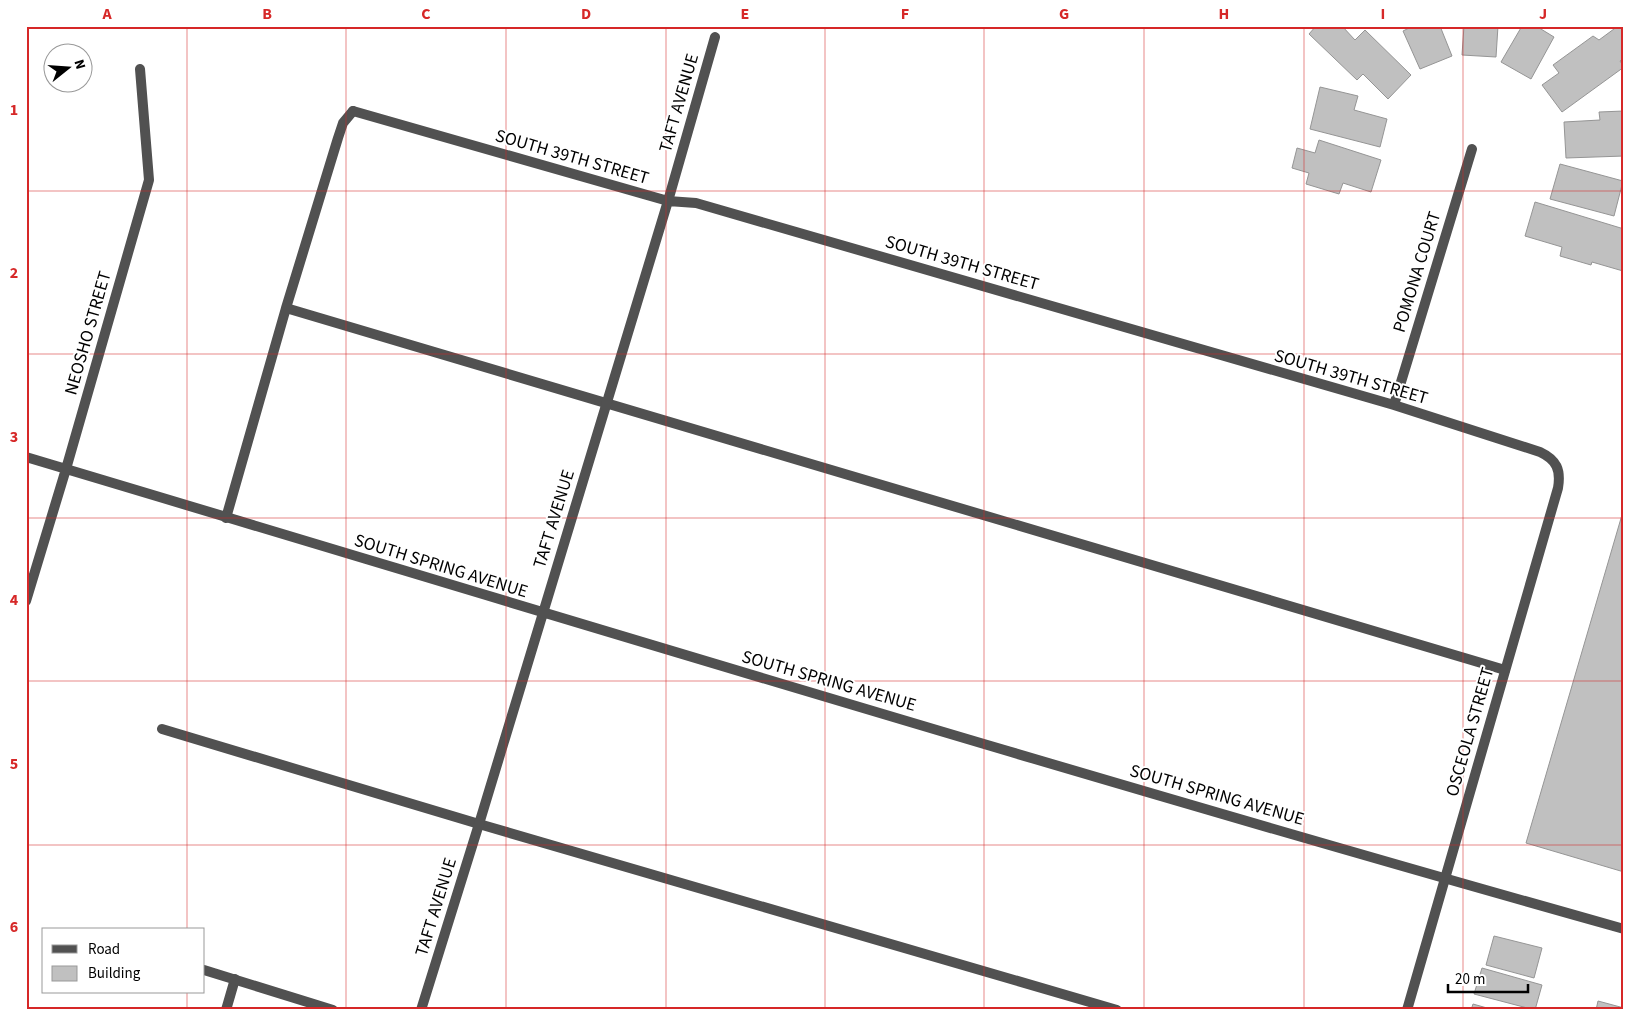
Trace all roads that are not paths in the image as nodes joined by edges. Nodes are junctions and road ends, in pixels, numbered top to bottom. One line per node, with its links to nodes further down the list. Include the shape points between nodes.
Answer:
1 (715, 37): 4 (street, TAFT AVENUE)
2 (140, 69): 10 (street, NEOSHO STREET, via 149,180)
3 (1472, 149): 7 (street, POMONA COURT)
4 (668, 201): 5 (street, SOUTH 39TH STREET, via 353,111 343,123); 6 (street, TAFT AVENUE); 7 (street, SOUTH 39TH STREET, via 696,203)
5 (286, 308): 6 (street); 11 (street)
6 (605, 404): 13 (street, TAFT AVENUE); 14 (street)
7 (1394, 405): 9 (street, SOUTH 39TH STREET, via 1540,452)
8 (26, 457): 10 (street, SOUTH SPRING AVENUE)
9 (1556, 464): 14 (street, OSCEOLA STREET, via 1558,488)
10 (66, 469): 11 (street, SOUTH SPRING AVENUE); 12 (street, NEOSHO STREET)
11 (226, 518): 13 (street, SOUTH SPRING AVENUE)
12 (26, 601)
13 (542, 613): 16 (street, TAFT AVENUE); 17 (street, SOUTH SPRING AVENUE)
14 (1505, 670): 17 (street, OSCEOLA STREET)
15 (162, 729): 16 (street)
16 (479, 824): 23 (street, TAFT AVENUE); 24 (street)
17 (1444, 878): 18 (street, SOUTH SPRING AVENUE); 25 (street, OSCEOLA STREET)
18 (1624, 929)
19 (205, 970): 20 (street)
20 (235, 979): 21 (street); 22 (street)
21 (226, 1010)
22 (333, 1010)
23 (421, 1010)
24 (1118, 1010)
25 (1407, 1010)

